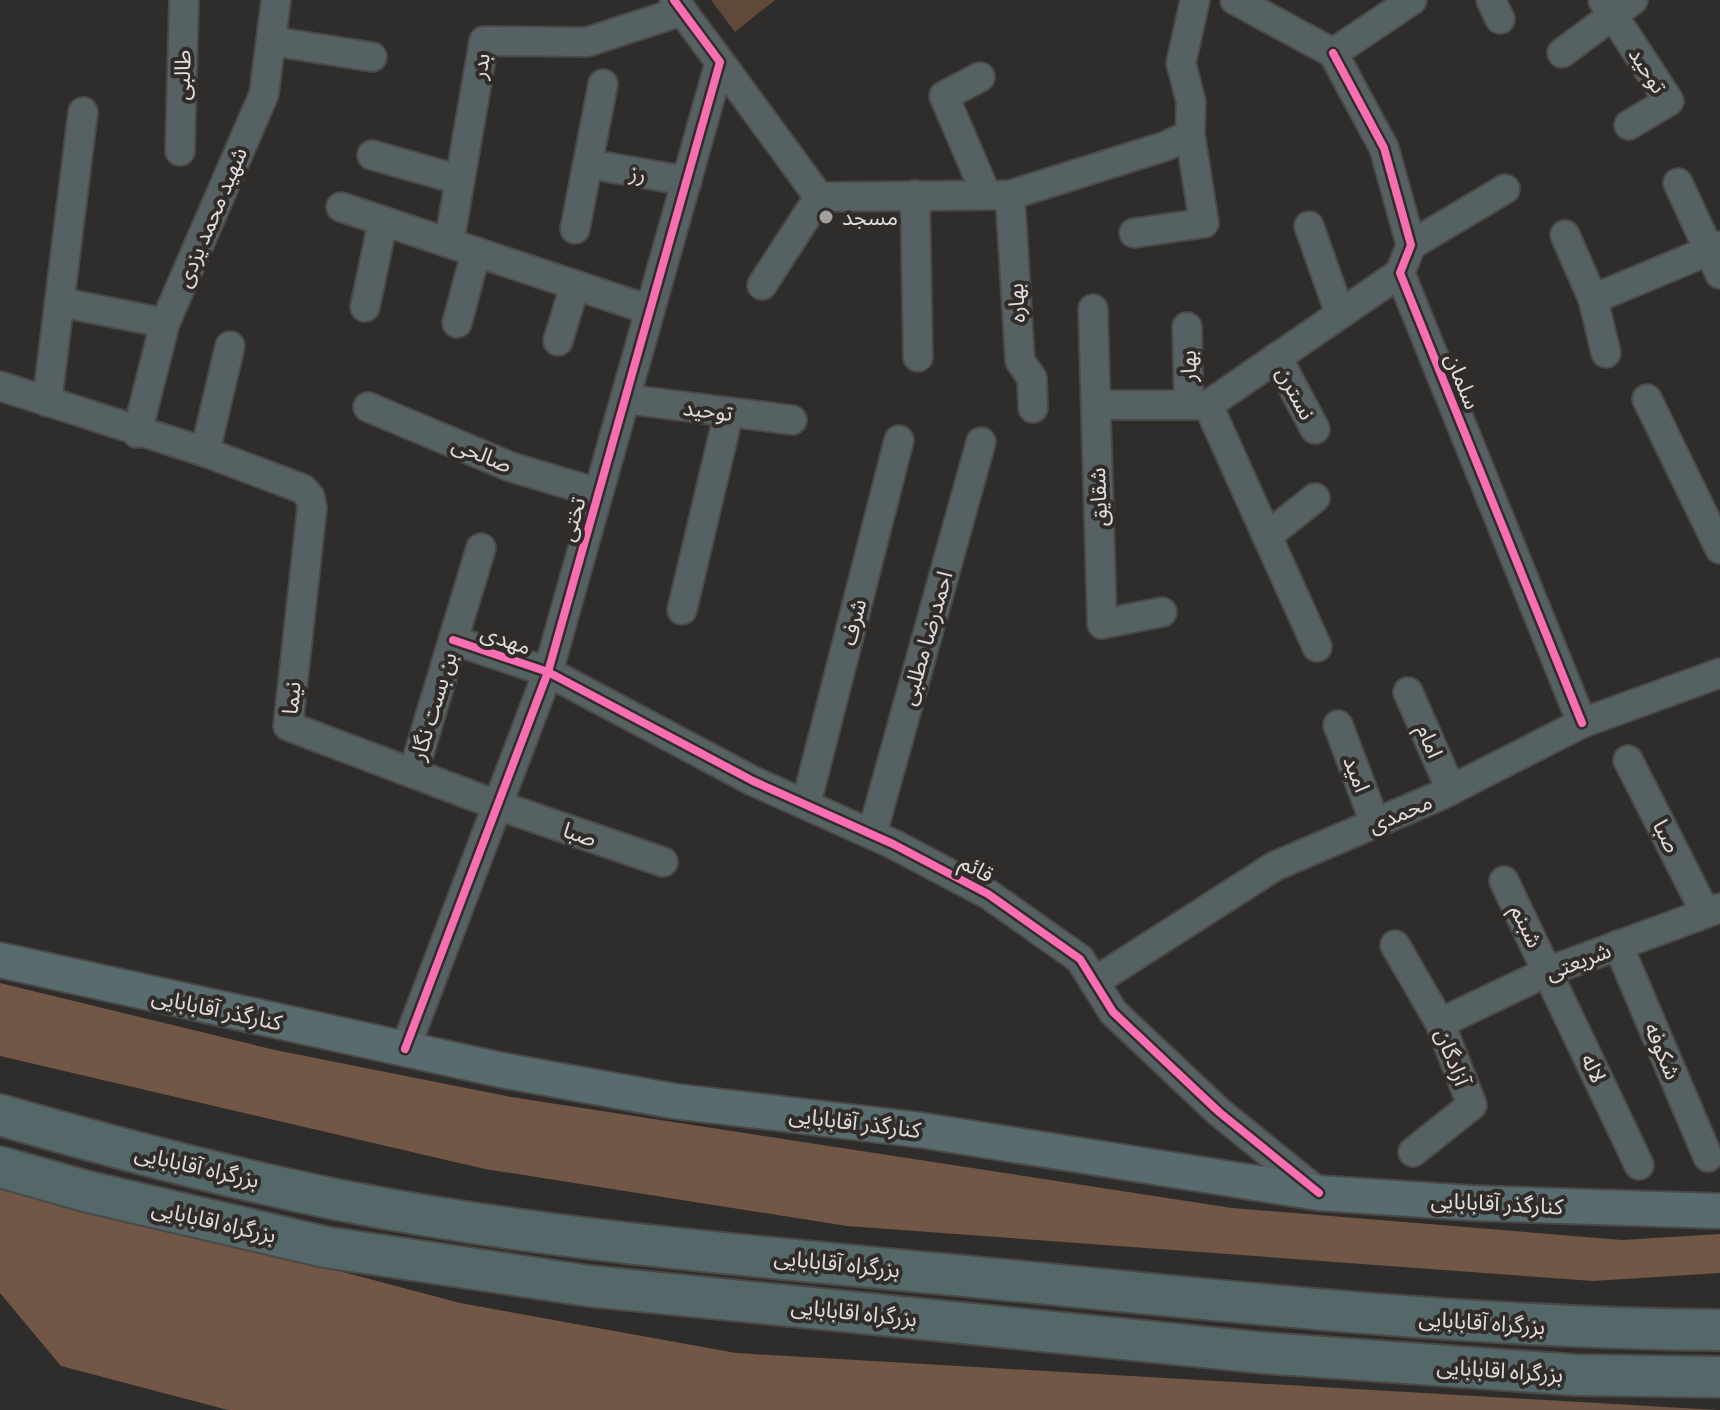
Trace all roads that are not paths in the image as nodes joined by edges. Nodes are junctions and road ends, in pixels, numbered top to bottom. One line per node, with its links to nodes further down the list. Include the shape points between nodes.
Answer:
1 (184, 0): 18 (street, طالبی)
2 (276, 0): 8 (street, شهید محمد یزدی)
3 (1195, 0): 17 (street, via 1181,63 1191,102)
4 (1235, 0): 9 (street)
5 (1412, 0): 9 (street)
6 (1616, 4): 10 (street); 16 (street, توحید, via 1669,101)
7 (678, 5): 12 (street); 21 (street, بدر, via 587,42 484,41)
8 (271, 41): 11 (street); 47 (street, شهید محمد یزدی, via 264,94)
9 (1333, 53): 35 (street, via 1384,148)
10 (1562, 53)
11 (372, 57)
12 (720, 62): 22 (street, تختی); 27 (street)
13 (980, 77): 25 (street, بهاره, via 944,96)
14 (603, 84): 20 (street)
15 (83, 112): 42 (street)
16 (1629, 125)
17 (1190, 134): 25 (street, via 1166,146); 32 (street, via 1204,223)
18 (180, 151)
19 (372, 155): 21 (street)
20 (589, 164): 22 (street, رز); 31 (street)
21 (460, 180): 34 (street, بدر)
22 (687, 181): 45 (street, تختی)
23 (1678, 183): 37 (street)
24 (1505, 189): 35 (street)
25 (998, 194): 26 (street); 62 (street, بهاره, via 1020,361 1032,378)
26 (915, 195): 27 (street); 53 (street)
27 (819, 197): 40 (street)
28 (341, 207): 29 (street)
29 (383, 221): 34 (street); 43 (street)
30 (1309, 226): 46 (street)
31 (575, 229)
32 (1134, 233)
33 (1565, 235): 41 (street)
34 (449, 243): 36 (street)
35 (1411, 245): 38 (street)
36 (476, 252): 39 (street); 48 (street)
37 (1717, 256): 41 (street)
38 (1400, 273): 46 (street); 82 (street, سلمان)
39 (575, 285): 45 (street); 50 (street)
40 (762, 285)
41 (1593, 299): 52 (street)
42 (59, 302): 47 (street); 58 (street)
43 (365, 307)
44 (1093, 309): 59 (street, شقایق)
45 (650, 310): 56 (street, تختی)
46 (1340, 314): 54 (street)
47 (165, 323): 66 (street, شهید محمد یزدی)
48 (457, 323)
49 (1187, 327): 60 (street, بهار)
50 (558, 341)
51 (230, 346): 69 (street)
52 (1606, 353)
53 (918, 357)
54 (1277, 357): 60 (street); 65 (street, نسترن)
55 (0, 386): 58 (street)
56 (625, 399): 63 (street, توحید); 70 (street, تختی)
57 (1647, 399): 74 (street)
58 (47, 402): 66 (street)
59 (1096, 405): 60 (street); 76 (street, شقایق, via 1102,624)
60 (1199, 405): 72 (street)
61 (368, 407): 70 (street, صالحی, via 511,467)
62 (1033, 408)
63 (729, 412): 64 (street, توحید); 75 (street)
64 (792, 420)
65 (1315, 429)
66 (137, 433): 69 (street)
67 (899, 440): 87 (street, شرف)
68 (981, 442): 90 (street, احمدرضا مطلبی)
69 (205, 452): 85 (street, نیما, via 303,489 310,497 288,726)
70 (598, 493): 79 (street, تختی)
71 (1315, 498): 72 (street)
72 (1267, 536): 78 (street)
73 (481, 548): 77 (street, بن بست نگار)
74 (1720, 549)
75 (682, 610)
76 (1162, 612)
77 (453, 640): 79 (street, مهدی); 85 (street, بن بست نگار)
78 (1317, 647)
79 (548, 672): 87 (street, قائم); 88 (street, تختی)
80 (1720, 673): 82 (street, محمدی)
81 (1408, 692): 86 (street, امام)
82 (1582, 723): 86 (street, محمدی)
83 (1338, 725): 89 (street, امید)
84 (1628, 760): 93 (street, صبا)
85 (413, 773): 88 (street, نیما)
86 (1451, 790): 89 (street, محمدی)
87 (806, 804): 90 (street, قائم)
88 (497, 805): 91 (street, صبا); 100 (street, تختی)
89 (1375, 823): 98 (street, محمدی, via 1275,866)
90 (872, 834): 98 (street, قائم, via 988,894 1080,959)
91 (663, 862)
92 (1504, 881): 97 (street, شبنم)
93 (1712, 910): 95 (street, شریعتی)
94 (1395, 945): 99 (street, آزادگان)
95 (1618, 945): 97 (street, شریعتی); 103 (street, شکوفه)
96 (0, 960): 100 (main road, کنارگذر آقابابایی)
97 (1549, 971): 99 (street, شریعتی); 104 (street, لاله)
98 (1094, 982): 106 (street, قائم, via 1113,1012 1219,1112)
99 (1440, 1023): 102 (street, آزادگان, via 1472,1105)
100 (405, 1049): 106 (main road, کنارگذر آقابابایی, via 673,1101 920,1130)
101 (0, 1115): 108 (highway, بزرگراه آقابابایی, via 339,1200 595,1240 1269,1306 1578,1329)
102 (1413, 1152)
103 (1708, 1157)
104 (1639, 1165)
105 (0, 1167): 109 (highway, بزرگراه اقابابایی, via 325,1247 589,1286 1265,1353)
106 (1319, 1193): 107 (main road, کنارگذر آقابابایی)
107 (1720, 1211)
108 (1708, 1329)
109 (1590, 1375): 110 (highway, بزرگراه اقابابایی); 111 (street)
110 (1720, 1377)
111 (1720, 1396)

